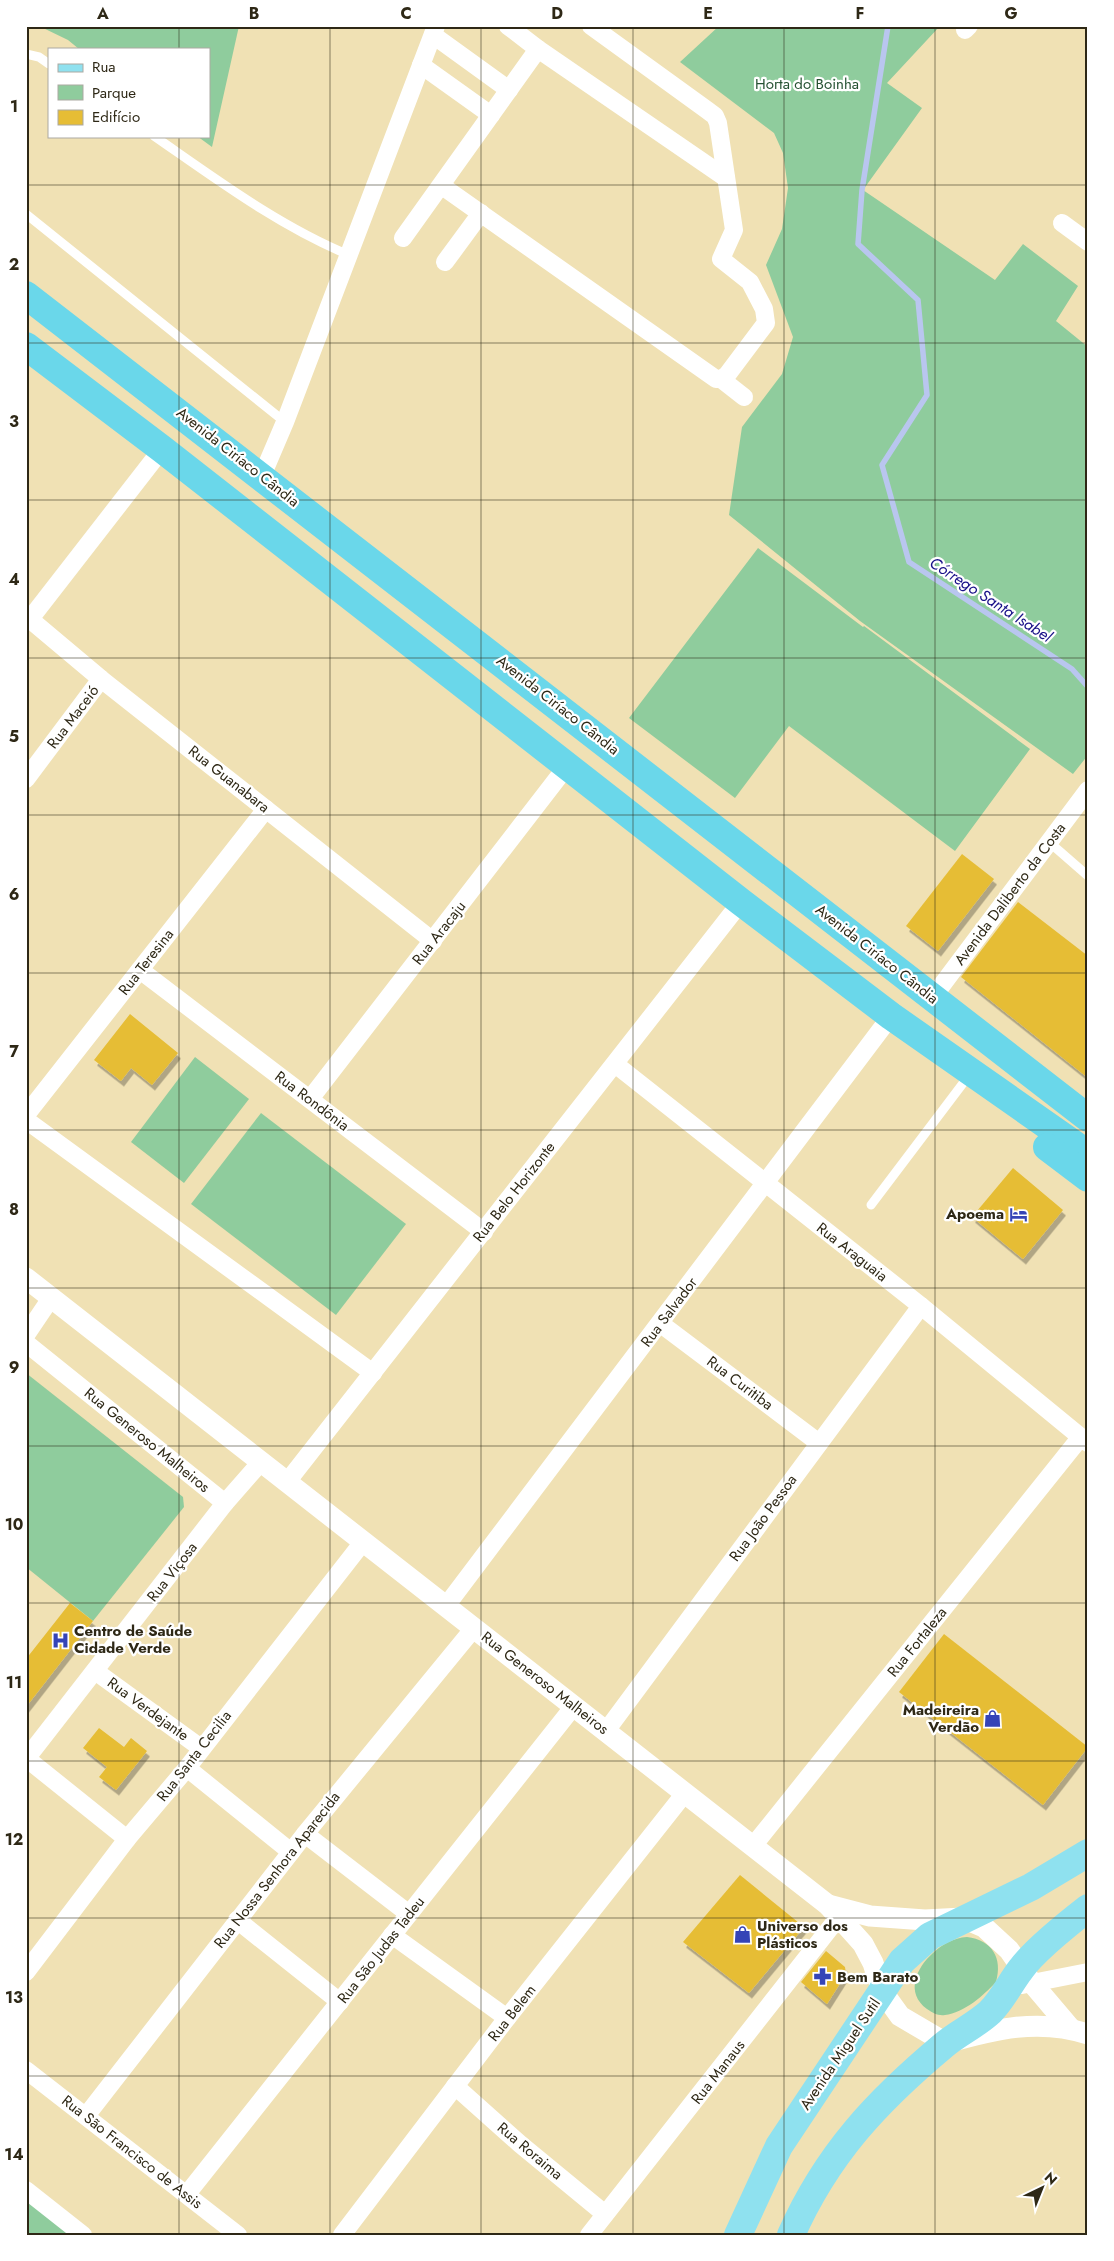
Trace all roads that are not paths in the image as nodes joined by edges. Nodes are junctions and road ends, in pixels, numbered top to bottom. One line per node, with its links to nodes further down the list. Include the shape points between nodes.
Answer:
1 (508, 26): 4 (street)
2 (591, 26): 11 (street, via 715,116)
3 (434, 31): 7 (street); 8 (street)
4 (538, 49): 8 (street); 11 (street)
5 (26, 54): 6 (lane)
6 (48, 63)
7 (421, 66): 9 (street); 18 (street)
8 (509, 90): 9 (street)
9 (491, 115): 12 (street)
10 (157, 138): 18 (lane, via 315,241)
11 (726, 178): 22 (street, via 734,230 720,258 750,282 764,309 766,324)
12 (442, 186): 13 (street); 16 (street)
13 (481, 213): 19 (street); 22 (street)
14 (26, 214): 24 (lane)
15 (1062, 224): 17 (street)
16 (403, 238)
17 (1088, 242)
18 (349, 255): 24 (street)
19 (445, 262)
20 (26, 295): 26 (highway, Avenida Ciríaco Cândia)
21 (26, 346): 25 (highway)
22 (721, 380): 23 (street)
23 (744, 397)
24 (285, 422): 26 (street)
25 (162, 449): 27 (street); 29 (highway)
26 (262, 476): 38 (highway, Avenida Ciríaco Cândia)
27 (28, 618): 28 (street, Rua Guanabara)
28 (101, 679): 30 (street, Rua Maceió); 32 (street, Rua Guanabara)
29 (567, 766): 35 (highway); 36 (street, Rua Aracaju)
30 (26, 779)
31 (1088, 790): 33 (street, Avenida Daliberto da Costa)
32 (266, 809): 36 (street, Rua Guanabara); 37 (street, Rua Teresina)
33 (1049, 842): 34 (lane); 38 (street, Avenida Daliberto da Costa)
34 (1088, 876)
35 (741, 902): 39 (highway); 41 (street, Rua Belo Horizonte)
36 (433, 941): 43 (street, Rua Aracaju)
37 (140, 970): 43 (street, Rua Rondônia); 44 (street, Rua Teresina)
38 (933, 998): 45 (highway, Avenida Ciríaco Cândia)
39 (891, 1016): 40 (highway); 49 (street, Rua Salvador)
40 (926, 1040): 42 (highway); 47 (highway)
41 (615, 1064): 49 (street, Rua Araguaia); 51 (street, Rua Belo Horizonte)
42 (967, 1078): 48 (highway, via 1025,1130); 50 (lane)
43 (310, 1099): 51 (street, Rua Rondônia)
44 (26, 1115)
45 (1088, 1118)
46 (26, 1120): 58 (street)
47 (1088, 1154)
48 (1088, 1178)
49 (764, 1184): 54 (street, Rua Araguaia); 55 (street, Rua Salvador)
50 (871, 1205)
51 (484, 1232): 58 (street, Rua Belo Horizonte)
52 (26, 1278): 53 (street, Rua Generoso Malheiros)
53 (51, 1298): 56 (street); 61 (street, Rua Generoso Malheiros)
54 (920, 1306): 59 (street, Rua Araguaia); 60 (street, Rua João Pessoa)
55 (660, 1324): 60 (street, Rua Curitiba); 65 (street, Rua Salvador)
56 (26, 1335)
57 (26, 1343): 63 (street, Rua Generoso Malheiros)
58 (373, 1373): 62 (street, Rua Belo Horizonte)
59 (1084, 1440): 76 (street, Rua Fortaleza)
60 (819, 1443): 69 (street, Rua João Pessoa)
61 (261, 1462): 62 (street, Rua Generoso Malheiros); 63 (street, Rua Generoso Malheiros)
62 (287, 1482): 64 (street, Rua Generoso Malheiros)
63 (225, 1503): 67 (street, Rua Viçosa)
64 (363, 1542): 65 (street, Rua Generoso Malheiros); 70 (street, Rua Santa Cecilia)
65 (446, 1606): 66 (street, Rua Generoso Malheiros)
66 (474, 1628): 68 (street, Rua Generoso Malheiros); 74 (street, Rua Nossa Senhora Aparecida)
67 (95, 1671): 70 (street, Rua Verdejante); 71 (street, Rua Viçosa)
68 (574, 1706): 69 (street, Rua Generoso Malheiros); 81 (street, Rua São Judas Tadeu)
69 (606, 1731): 73 (street, Rua Generoso Malheiros)
70 (201, 1748): 72 (street, Rua Santa Cecilia)
71 (26, 1758): 75 (street)
72 (187, 1768): 75 (street, Rua Santa Cecilia); 77 (street)
73 (685, 1793): 76 (street, Rua Generoso Malheiros); 90 (street, Rua Belem)
74 (305, 1834): 77 (street, Rua Nossa Senhora Aparecida); 81 (street)
75 (127, 1839): 85 (street, Rua Santa Cecilia)
76 (753, 1846): 80 (street, Rua Generoso Malheiros)
77 (291, 1852): 83 (street, Rua Nossa Senhora Aparecida)
78 (1088, 1853): 82 (main road, Avenida Miguel Sutil, via 1031,1887)
79 (1088, 1908): 87 (main road)
80 (837, 1910): 82 (street, via 898,1918); 88 (street, via 873,1963); 98 (street, Rua Manaus)
81 (409, 1914): 84 (street, Rua São Judas Tadeu)
82 (963, 1918): 87 (street, via 998,1937 1010,1950); 88 (main road, Avenida Miguel Sutil, via 914,1948)
83 (237, 1920): 89 (street); 95 (street, Rua Nossa Senhora Aparecida)
84 (392, 1935): 89 (street, Rua São Judas Tadeu); 90 (street)
85 (26, 1972)
86 (1088, 1972): 87 (street)
87 (1021, 1980): 91 (street); 92 (main road, via 989,2012)
88 (882, 1991): 92 (street, via 900,2016); 103 (main road, Avenida Miguel Sutil, via 779,2146)
89 (340, 2002): 97 (street, Rua São Judas Tadeu)
90 (507, 2018): 94 (street, Rua Belem)
91 (1079, 2031): 92 (street, via 1040,2025 1012,2026)
92 (946, 2043): 104 (main road, via 860,2123 823,2173)
93 (26, 2070): 95 (street, Rua São Francisco de Assis)
94 (455, 2086): 98 (street, Rua Roraima); 101 (street, Rua Belem)
95 (86, 2116): 97 (street, Rua São Francisco de Assis)
96 (26, 2190): 99 (street)
97 (187, 2194): 100 (street, Rua São Francisco de Assis)
98 (605, 2214): 102 (street, Rua Manaus)
99 (79, 2234)
100 (238, 2235)
101 (342, 2235)
102 (589, 2235)
103 (738, 2235)
104 (791, 2235)

